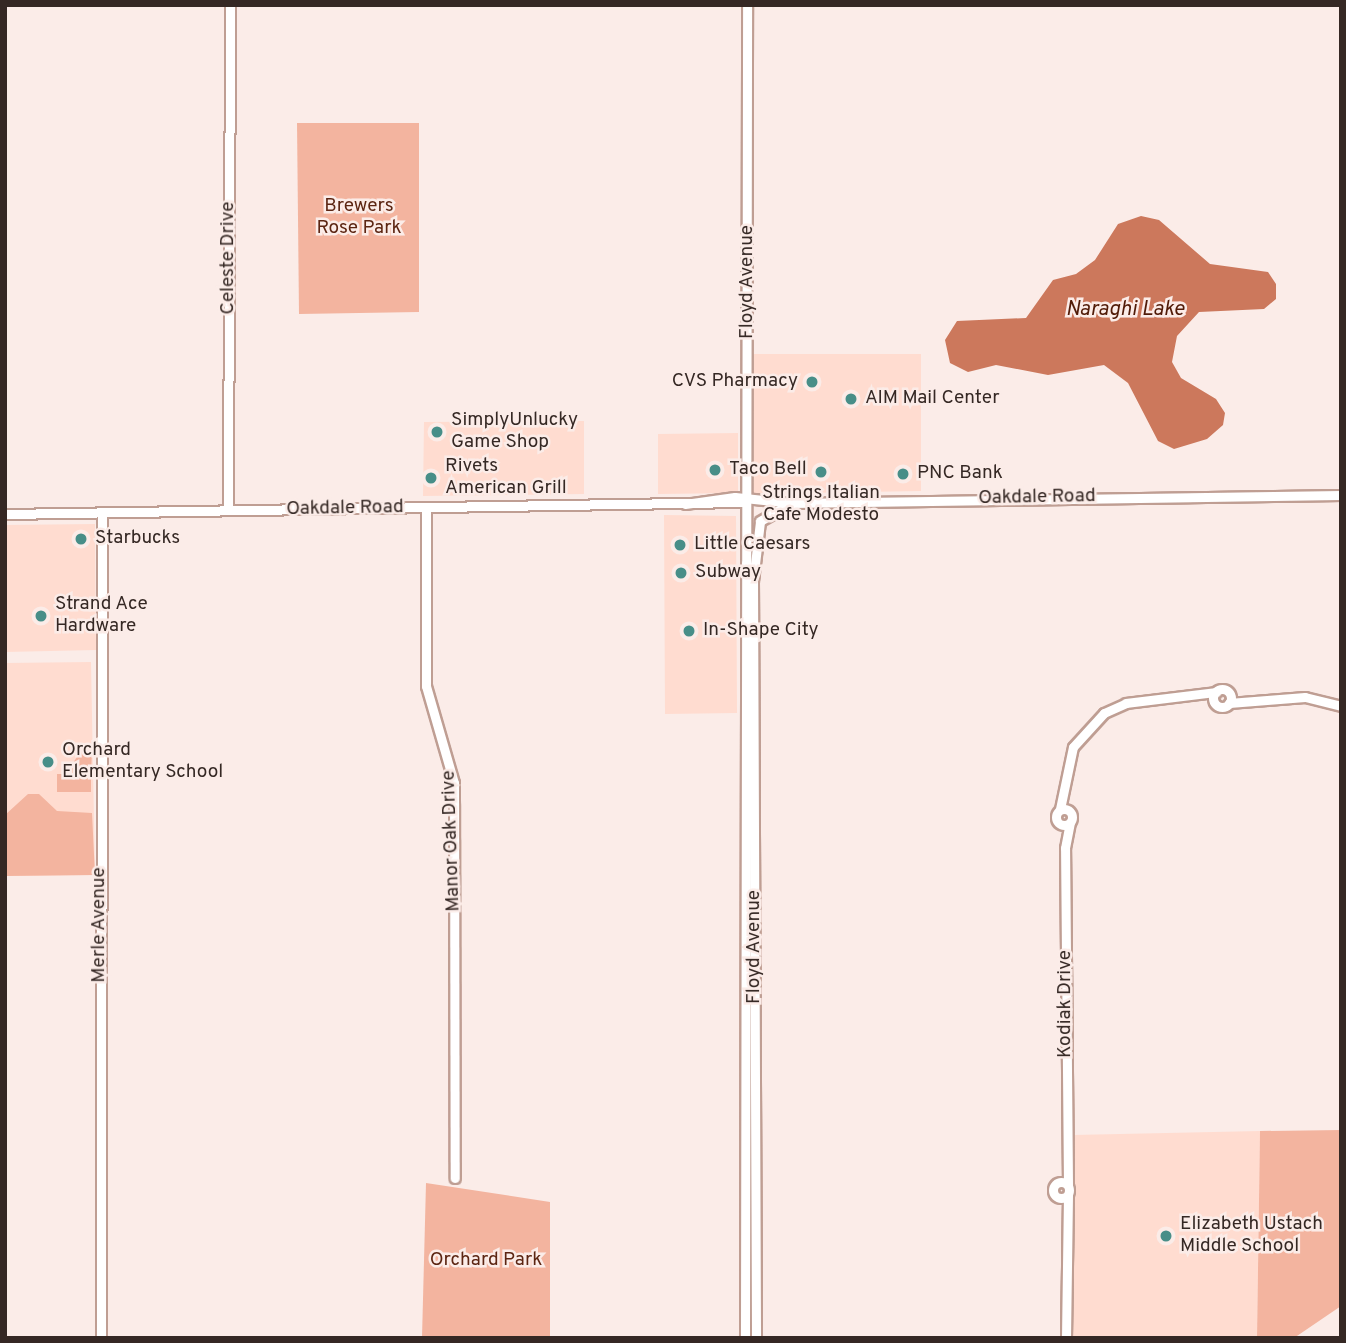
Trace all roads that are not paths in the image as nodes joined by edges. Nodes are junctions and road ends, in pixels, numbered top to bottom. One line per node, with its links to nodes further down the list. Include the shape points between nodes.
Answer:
1 (230, 5): 7 (street, Celeste Drive)
2 (747, 5): 4 (street, Floyd Avenue)
3 (1341, 494): 5 (street, Oakdale Road)
4 (745, 502): 5 (street, Oakdale Road); 6 (street, Oakdale Road); 10 (street, Floyd Avenue)
5 (792, 503): 11 (street, via 760,521)
6 (426, 508): 7 (street, Oakdale Road); 22 (street, Manor Oak Drive, via 426,686 454,783)
7 (228, 510): 8 (street, Oakdale Road)
8 (102, 512): 9 (street, Oakdale Road); 27 (street, Merle Avenue)
9 (5, 514)
10 (744, 558): 11 (street, Floyd Avenue); 28 (street, Floyd Avenue)
11 (753, 581): 29 (street, Floyd Avenue)
12 (1216, 692): 13 (street); 14 (street); 15 (street)
13 (1193, 698): 15 (street); 17 (street, via 1126,703 1104,713 1078,738 1065,782)
14 (1229, 698): 15 (street); 16 (street, via 1305,697)
15 (1215, 704)
16 (1341, 706)
17 (1065, 810): 18 (street, Kodiak Drive); 19 (street, Kodiak Drive)
18 (1070, 822): 19 (street); 20 (street, Kodiak Drive)
19 (1060, 824): 20 (street, Kodiak Drive)
20 (1065, 848): 21 (street, Kodiak Drive)
21 (1066, 1159): 23 (street, Kodiak Drive); 24 (street, Kodiak Drive)
22 (455, 1178)
23 (1057, 1182): 24 (street); 25 (street)
24 (1068, 1190): 25 (street); 26 (street, Kodiak Drive)
25 (1057, 1197): 26 (street, Kodiak Drive)
26 (1067, 1221): 30 (street, Kodiak Drive)
27 (101, 1338)
28 (745, 1338)
29 (756, 1338)
30 (1066, 1338)

